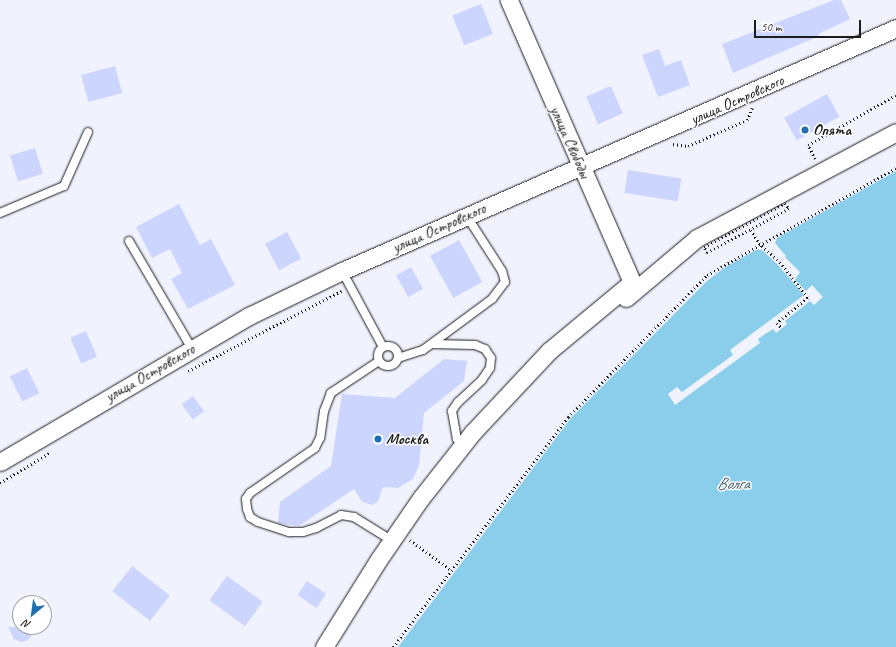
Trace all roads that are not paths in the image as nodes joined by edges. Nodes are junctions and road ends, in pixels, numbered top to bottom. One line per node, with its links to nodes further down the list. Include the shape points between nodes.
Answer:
1 (509, 0): 5 (street, улица Свободы)
2 (896, 28): 5 (street, улица Островского)
3 (88, 132): 6 (lane, via 64,186)
4 (896, 132): 17 (street, via 697,238 556,357 513,398)
5 (581, 168): 7 (street, улица Островского); 15 (street, улица Свободы, via 632,282 549,351)
6 (0, 213)
7 (466, 215): 9 (street, улица Островского); 10 (lane, via 502,271 506,282 492,299)
8 (129, 241): 12 (lane)
9 (342, 271): 11 (lane); 12 (street, улица Островского, via 249,316)
10 (432, 344): 13 (lane, via 414,355); 15 (lane, via 475,345 485,349 491,358 490,368 482,380 452,411 457,439)
11 (383, 347): 13 (lane, via 395,348); 14 (lane, via 378,353)
12 (192, 349): 16 (street, улица Островского)
13 (398, 358): 14 (lane, via 390,366)
14 (379, 360): 17 (lane, via 331,393 324,411 320,438 315,448 250,493 246,499 247,509 250,517 258,522 288,532 309,530 342,515 354,517)
15 (463, 444): 17 (street)
16 (0, 462)
17 (398, 538): 18 (street); 19 (street)
18 (324, 647)
19 (334, 647)

